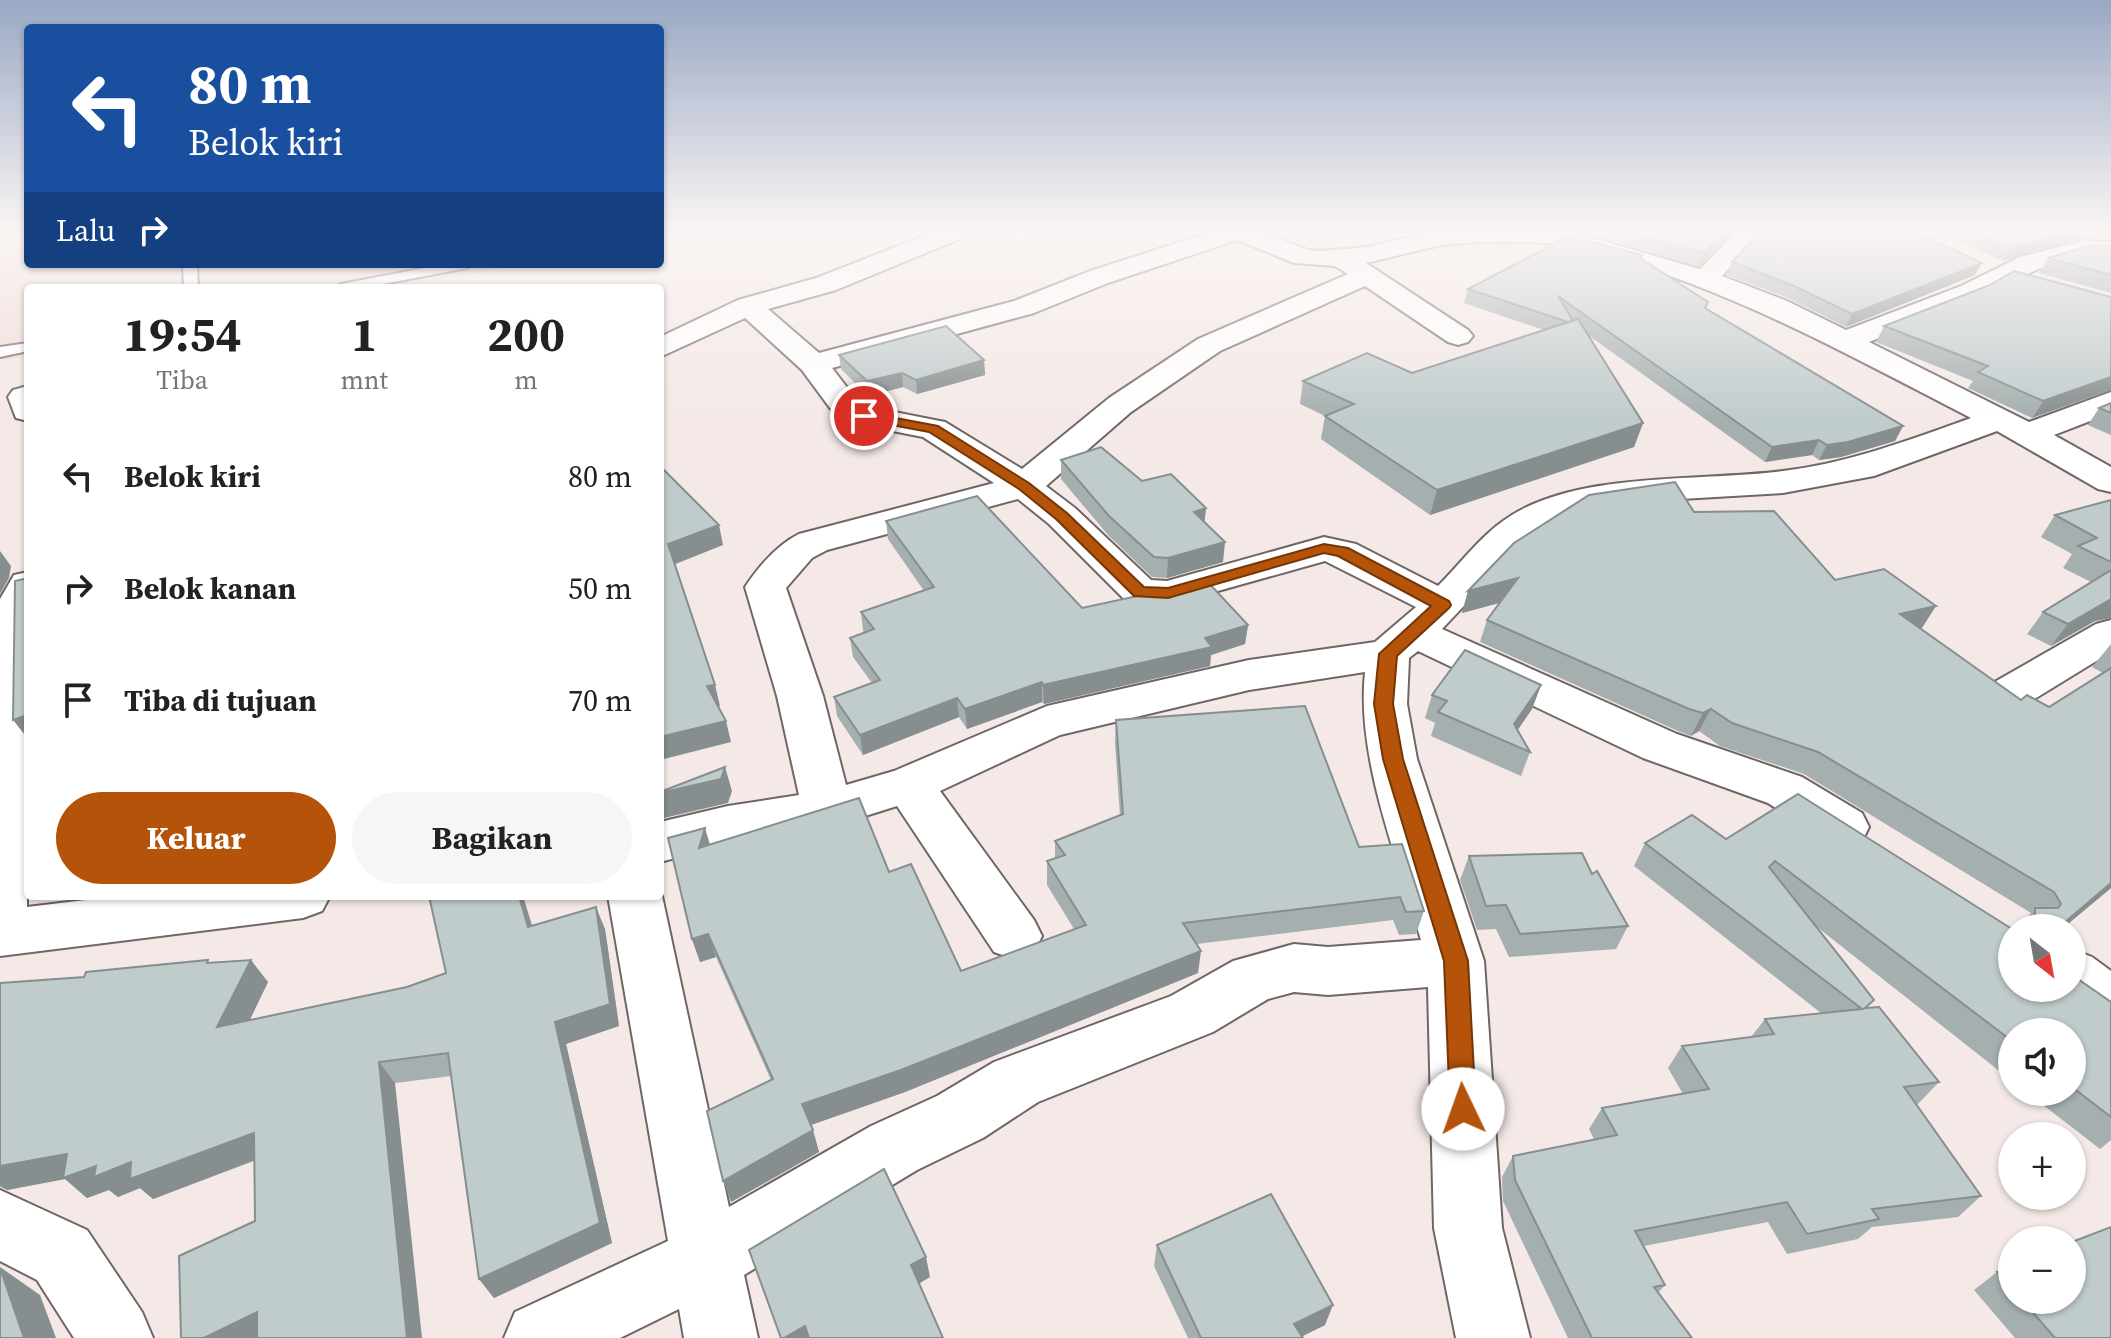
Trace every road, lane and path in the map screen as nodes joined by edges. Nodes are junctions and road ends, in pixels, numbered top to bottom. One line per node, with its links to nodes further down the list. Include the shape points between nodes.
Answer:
1 (785, 295): 7 (street)
2 (1053, 295): 13 (street)
3 (1302, 295): 17 (street, via 1209,345 1120,405)
4 (1396, 295): 8 (street)
5 (1747, 295): 9 (street)
6 (1962, 295): 9 (street)
7 (748, 306): 10 (street); 13 (street)
8 (1458, 336)
9 (1843, 342): 15 (street)
10 (664, 346)
11 (24, 348): 12 (lane)
12 (0, 352)
13 (813, 364): 17 (street, via 841,401 864,416 933,429)
14 (2111, 402): 15 (street)
15 (2013, 427): 16 (street); 19 (street, via 1874,465 1783,482 1647,490 1560,506 1516,529)
16 (2111, 481)
17 (1024, 486): 19 (street, via 1140,592 1168,593 1324,549 1342,552); 23 (street, via 813,542 798,550 765,587 800,696)
18 (18, 604): 28 (street, via 24,693 21,797)
19 (1415, 630): 22 (street, via 1047,722); 25 (street, via 1660,746 1785,790); 31 (street, via 1384,704 1393,759)
20 (2111, 633): 21 (street)
21 (2007, 695)
22 (909, 785): 23 (street); 30 (street)
23 (827, 809): 24 (street)
24 (664, 841)
25 (1879, 849)
26 (270, 900): 29 (street)
27 (636, 900): 35 (street)
28 (0, 907)
29 (0, 933)
30 (1014, 936)
31 (1456, 961): 35 (street, via 1328,971 1294,968 1253,978 1192,1014 1016,1082); 39 (street, via 1468,1228)
32 (2086, 985): 33 (street)
33 (2111, 1005)
34 (0, 1224): 36 (street, via 62,1255)
35 (704, 1260): 37 (street); 38 (street)
36 (116, 1338)
37 (541, 1338)
38 (721, 1338)
39 (1493, 1338)

